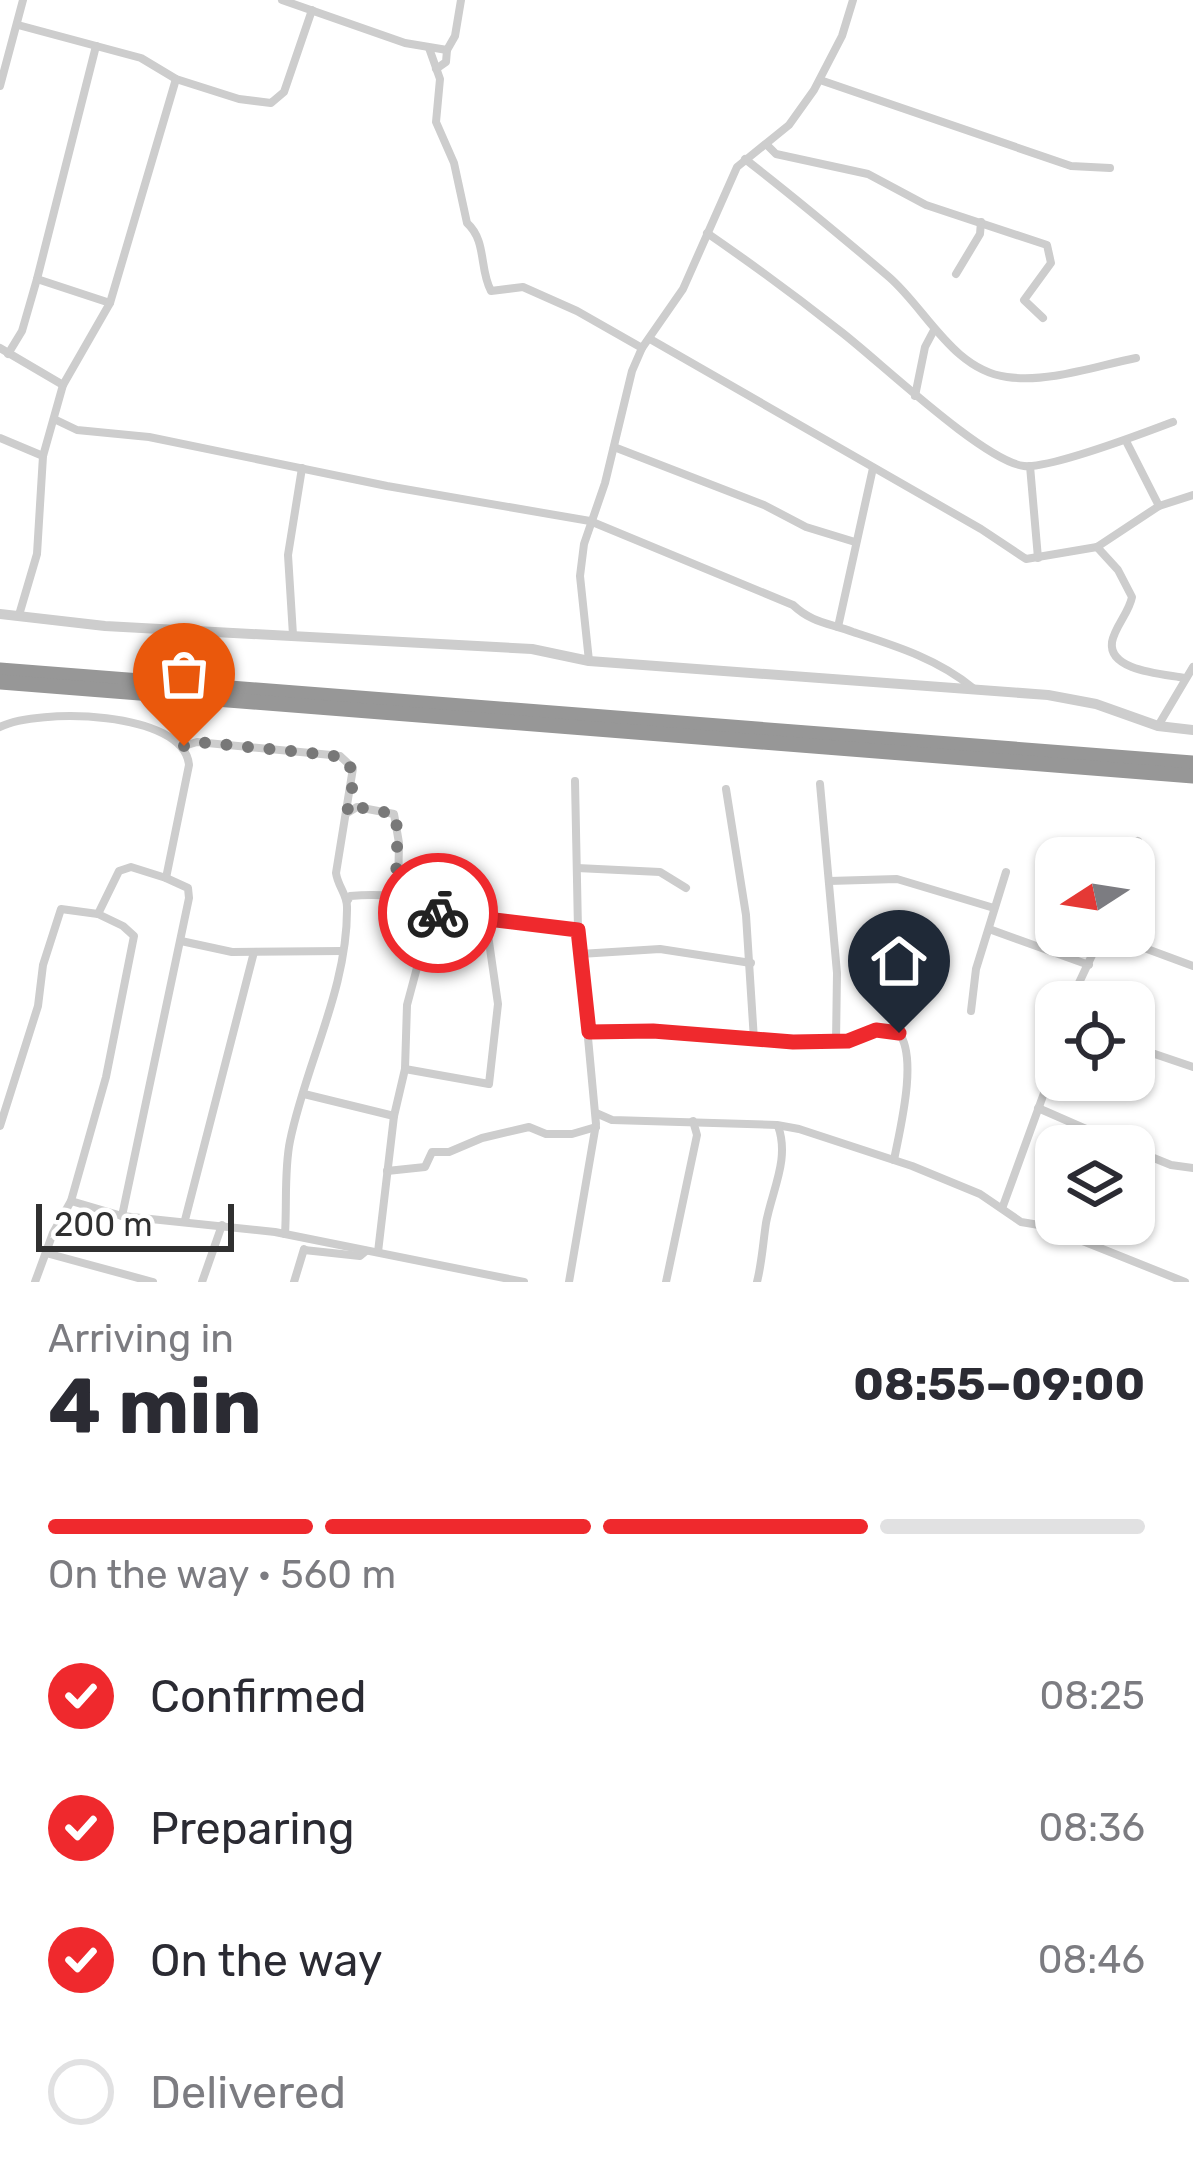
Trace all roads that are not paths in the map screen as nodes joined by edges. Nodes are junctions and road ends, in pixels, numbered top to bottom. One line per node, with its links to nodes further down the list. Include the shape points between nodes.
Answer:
1 (23, 0): 6 (street)
2 (282, 0): 5 (street)
3 (461, 0): 9 (street)
4 (853, 0): 12 (street)
5 (312, 10): 8 (street); 11 (street, via 278,100 239,99)
6 (18, 25): 7 (street); 13 (street)
7 (96, 46): 11 (street, via 141,58); 20 (street)
8 (429, 48): 9 (street); 10 (street)
9 (447, 50): 10 (street)
10 (436, 69): 25 (street, via 436,122 491,290 523,287)
11 (176, 79): 21 (street)
12 (820, 80): 14 (street); 16 (street, via 1071,166)
13 (0, 86)
14 (766, 143): 15 (street); 17 (street, via 776,154 868,174)
15 (745, 159): 18 (street); 23 (street, via 894,282)
16 (1110, 168)
17 (981, 222): 19 (street); 22 (street, via 1051,250 1051,263 1024,300)
18 (707, 233): 24 (street); 29 (street)
19 (956, 274)
20 (37, 279): 21 (street); 26 (street, via 22,331)
21 (110, 303): 28 (street)
22 (1043, 318)
23 (934, 330): 27 (street, via 982,368 1010,378); 29 (street)
24 (650, 339): 25 (street); 37 (street)
25 (642, 348): 34 (street)
26 (4, 351): 28 (street)
27 (1136, 358)
28 (63, 386): 30 (street)
29 (914, 396): 36 (street, via 1002,458)
30 (54, 419): 35 (street); 38 (street, via 77,430)
31 (1172, 422): 33 (street)
32 (0, 438): 35 (street)
33 (1126, 441): 36 (street); 40 (street)
34 (614, 447): 41 (street); 42 (street)
35 (44, 455): 46 (street, via 37,554)
36 (1030, 466): 44 (street)
37 (873, 468): 42 (street); 44 (street, via 1018,555)
38 (302, 469): 41 (street); 48 (street, via 288,555)
39 (1193, 495): 40 (street)
40 (1159, 506): 43 (street)
41 (590, 521): 47 (street, via 794,605 811,622); 49 (street, via 580,576)
42 (855, 542): 47 (street)
43 (1097, 548): 44 (street); 52 (street, via 1132,597 1112,640 1114,655)
44 (1037, 558)
45 (0, 614): 46 (street)
46 (19, 615): 48 (street)
47 (838, 626): 54 (street, via 950,669)
48 (293, 635): 49 (street, via 532,649)
49 (589, 661): 54 (street)
50 (1193, 667): 52 (street)
51 (0, 670): 59 (highway)
52 (1185, 678): 55 (street)
53 (0, 682): 60 (highway)
54 (973, 688): 55 (street, via 1096,704)
55 (1159, 726): 57 (street)
56 (0, 728): 58 (street, via 44,719 130,720)
57 (1193, 730)
58 (184, 746): 64 (street, via 340,756 353,769); 67 (street, via 189,765)
59 (1193, 763)
60 (1193, 776)
61 (575, 781): 65 (street)
62 (820, 784): 68 (street)
63 (726, 789): 84 (street)
64 (347, 813): 70 (street, via 357,807 394,814); 71 (street, via 337,873)
65 (577, 868): 69 (street, via 660,872); 77 (street)
66 (1006, 872): 72 (street)
67 (166, 878): 74 (street, via 118,871); 78 (street, via 188,888)
68 (829, 881): 72 (street, via 897,879); 91 (street)
69 (686, 888)
70 (403, 897): 71 (street); 73 (street, via 417,900)
71 (348, 900): 79 (street)
72 (994, 908): 76 (street)
73 (423, 913): 75 (street); 94 (street)
74 (98, 914): 105 (street, via 61,909); 114 (street, via 134,936)
75 (486, 921): 77 (street); 94 (street, via 498,1004 489,1084)
76 (988, 929): 85 (street); 88 (street)
77 (578, 930): 82 (street)
78 (181, 941): 80 (street); 116 (street)
79 (342, 951): 80 (street); 95 (street)
80 (254, 952): 117 (street)
81 (1155, 952): 86 (street)
82 (580, 954): 84 (street, via 660,949); 89 (street)
83 (1092, 957): 85 (street)
84 (751, 963): 90 (street)
85 (1089, 965): 87 (street)
86 (1193, 966)
87 (1078, 981)
88 (971, 1012)
89 (589, 1032): 90 (street); 98 (street)
90 (754, 1040): 91 (street)
91 (836, 1042): 111 (street, via 876,1030 904,1036 905,1103)
92 (1155, 1054): 93 (street)
93 (1193, 1066)
94 (405, 1069): 99 (street)
95 (304, 1094): 99 (street); 119 (street, via 290,1140)
96 (1041, 1101): 97 (street)
97 (1038, 1108): 104 (street); 115 (street)
98 (596, 1113): 100 (street); 107 (street)
99 (394, 1116): 113 (street)
100 (612, 1120): 101 (street); 107 (street)
101 (693, 1121): 102 (street); 108 (street)
102 (712, 1122): 103 (street); 108 (street)
103 (777, 1125): 106 (street); 109 (street)
104 (1076, 1125)
105 (0, 1126)
106 (799, 1129): 109 (street); 111 (street)
107 (596, 1130): 113 (street, via 546,1134 529,1127 432,1152 425,1167); 130 (street)
108 (697, 1135): 131 (street)
109 (783, 1141): 132 (street)
110 (1155, 1159): 112 (street)
111 (894, 1160): 115 (street)
112 (1193, 1168)
113 (386, 1171): 124 (street)
114 (71, 1201): 116 (street); 123 (street)
115 (1003, 1206): 133 (street, via 1021,1222)
116 (122, 1216): 117 (street)
117 (185, 1220): 118 (street)
118 (222, 1225): 119 (street); 127 (street)
119 (284, 1234): 120 (street)
120 (303, 1238): 121 (street); 122 (street)
121 (304, 1250): 122 (street); 128 (street)
122 (366, 1250): 124 (street)
123 (46, 1252): 125 (street); 126 (street)
124 (378, 1252): 129 (street)
125 (35, 1282)
126 (153, 1282)
127 (202, 1282)
128 (294, 1282)
129 (524, 1282)
130 (569, 1282)
131 (666, 1282)
132 (758, 1282)
133 (1183, 1282)

